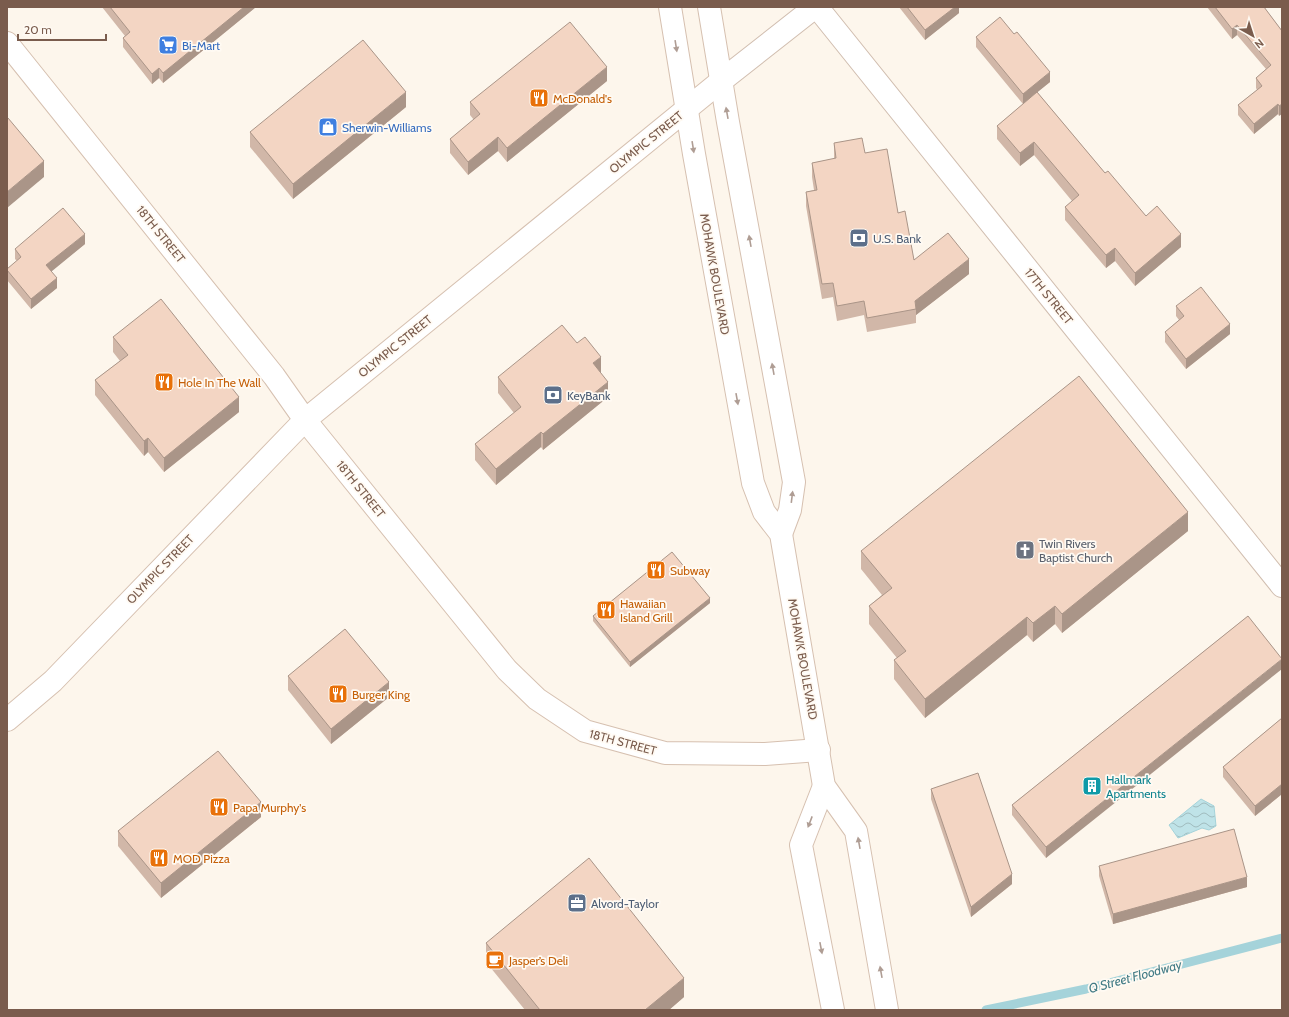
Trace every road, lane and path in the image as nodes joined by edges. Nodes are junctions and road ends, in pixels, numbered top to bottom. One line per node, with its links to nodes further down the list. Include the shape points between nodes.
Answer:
1 (670, 7): 6 (main road, MOHAWK BOULEVARD, one-way to 6)
2 (709, 7): 5 (main road)
3 (816, 7): 5 (main road, OLYMPIC STREET); 9 (main road, 17TH STREET)
4 (7, 44): 7 (main road, 18TH STREET, via 274,376)
5 (721, 81): 6 (main road, OLYMPIC STREET); 8 (main road, one-way to 5, via 790,510 794,482)
6 (687, 108): 7 (main road, OLYMPIC STREET); 8 (main road, MOHAWK BOULEVARD, one-way to 8, via 753,483 764,512)
7 (304, 420): 10 (main road, OLYMPIC STREET, via 53,681); 11 (main road, 18TH STREET, via 507,670 536,699 585,732 665,753 764,754)
8 (781, 534): 11 (main road, MOHAWK BOULEVARD)
9 (1282, 586)
10 (7, 720)
11 (819, 750): 12 (main road, MOHAWK BOULEVARD)
12 (824, 786): 13 (main road, MOHAWK BOULEVARD, one-way to 13, via 801,845); 14 (main road, MOHAWK BOULEVARD, one-way to 12, via 856,832)
13 (833, 1010)
14 (887, 1010)

